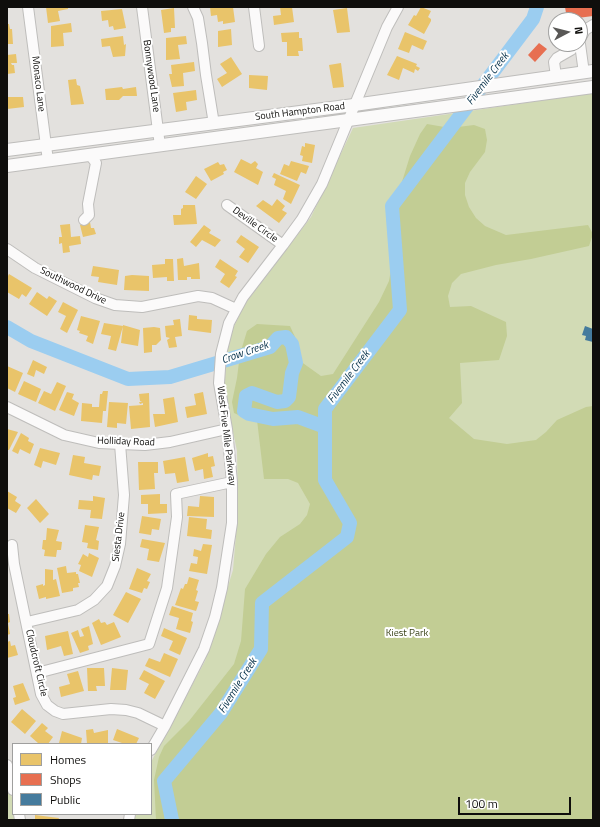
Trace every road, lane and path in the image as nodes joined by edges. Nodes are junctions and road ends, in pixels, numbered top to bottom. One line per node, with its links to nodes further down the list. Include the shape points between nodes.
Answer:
1 (28, 7): 18 (street, Monaco Lane)
2 (142, 7): 16 (street, Bonnywood Lane)
3 (193, 7): 15 (street, via 198,18)
4 (254, 7): 6 (street)
5 (398, 7): 13 (street, West Five Mile Parkway, via 386,27)
6 (259, 46)
7 (568, 52): 10 (street, via 554,62)
8 (582, 52): 9 (street)
9 (588, 72): 10 (main road, South Hampton Road)
10 (556, 76): 12 (main road); 13 (main road, South Hampton Road)
11 (593, 87): 12 (main road, South Hampton Road)
12 (558, 93): 14 (main road, South Hampton Road)
13 (354, 105): 14 (street, West Five Mile Parkway); 15 (main road, South Hampton Road)
14 (348, 121): 19 (main road, South Hampton Road); 26 (street, West Five Mile Parkway, via 322,184)
15 (214, 124): 16 (main road, South Hampton Road)
16 (158, 131): 17 (main road, South Hampton Road); 19 (street, Bonnywood Lane)
17 (88, 140): 18 (main road, South Hampton Road); 21 (main road)
18 (46, 145): 20 (main road, South Hampton Road); 22 (street, Monaco Lane)
19 (160, 146): 21 (main road, South Hampton Road)
20 (7, 150)
21 (90, 155): 22 (main road, South Hampton Road); 25 (street, via 96,163 88,204 89,215)
22 (48, 160): 23 (main road, South Hampton Road)
23 (7, 166)
24 (227, 205): 26 (street, Deville Circle)
25 (84, 220)
26 (284, 246): 28 (street, West Five Mile Parkway)
27 (7, 249): 28 (street, Southwood Drive, via 35,268 95,298 115,305 142,307 198,296 212,298)
28 (236, 308): 30 (street, West Five Mile Parkway, via 223,342 218,383)
29 (7, 407): 31 (street, Holliday Road, via 64,435 99,443)
30 (226, 430): 31 (street, Holliday Road, via 170,442 146,445); 32 (street, West Five Mile Parkway)
31 (120, 444): 34 (street, Siesta Drive, via 124,495 120,544 107,586 94,600 78,610)
32 (232, 482): 35 (street, via 176,494 177,517 167,588 149,644); 36 (street, West Five Mile Parkway, via 232,523 228,555 215,618 204,649)
33 (12, 545): 34 (street, Cloudcroft Circle)
34 (27, 622): 35 (street, Cloudcroft Circle)
35 (37, 673): 36 (street, Cloudcroft Circle, via 47,705 55,711 73,714 96,709 126,710)
36 (165, 726): 37 (street, West Five Mile Parkway)
37 (152, 748)
38 (7, 765): 39 (street)
39 (12, 780)

